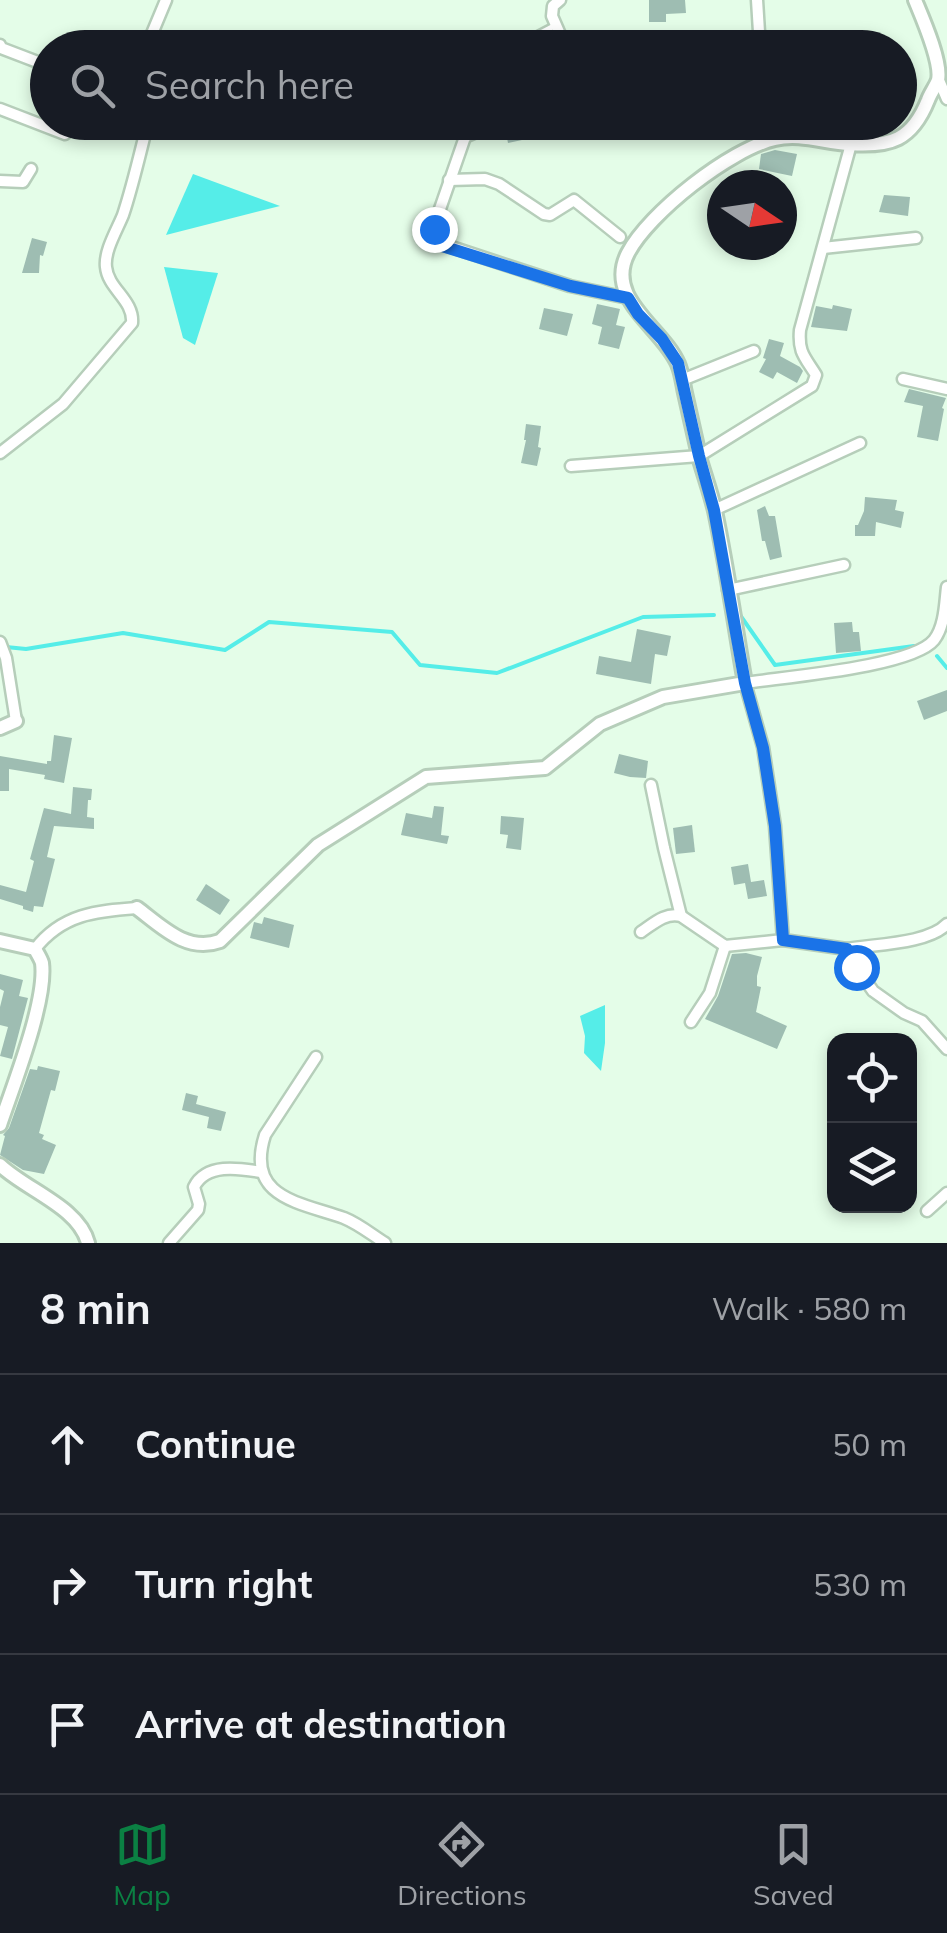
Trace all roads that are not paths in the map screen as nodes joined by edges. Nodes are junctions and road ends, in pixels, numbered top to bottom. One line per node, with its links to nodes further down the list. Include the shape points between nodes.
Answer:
1 (166, 0): 6 (street)
2 (560, 0): 5 (street, via 553,6)
3 (757, 0): 9 (street)
4 (919, 0): 12 (street)
5 (556, 25): 7 (lane); 8 (street)
6 (154, 30)
7 (546, 30)
8 (558, 30)
9 (759, 30)
10 (0, 45): 11 (street)
11 (30, 59)
12 (938, 78): 13 (street); 15 (street)
13 (947, 99)
14 (0, 109): 16 (street)
15 (917, 119)
16 (30, 121)
17 (143, 140): 35 (street, via 104,262 132,323 62,404)
18 (464, 140): 24 (street)
19 (774, 140): 29 (street, via 728,160 669,204 627,255)
20 (822, 140): 22 (street)
21 (896, 140): 22 (street)
22 (851, 144): 28 (street)
23 (31, 169): 25 (street, via 23,182)
24 (449, 180): 26 (street, via 486,179 550,216 574,200); 29 (street, via 433,241)
25 (0, 181)
26 (620, 236)
27 (916, 238): 28 (street)
28 (823, 248): 36 (street, via 799,345 816,381)
29 (628, 298): 32 (street, via 678,363)
30 (754, 350): 32 (street)
31 (903, 379): 33 (street)
32 (682, 380): 36 (street)
33 (947, 389)
34 (860, 443): 38 (street)
35 (0, 454)
36 (699, 456): 37 (street); 38 (street)
37 (572, 466)
38 (714, 510): 41 (street)
39 (844, 565): 41 (street)
40 (947, 587): 42 (street)
41 (728, 590): 44 (street)
42 (944, 624): 44 (street, via 922,650 902,658)
43 (0, 642): 45 (street)
44 (745, 683): 48 (street, via 663,697 600,724 545,768 426,777 318,845 220,941 190,944); 52 (street, via 775,826)
45 (16, 721): 46 (street)
46 (0, 728)
47 (652, 786): 49 (street)
48 (138, 908): 55 (street, via 82,916 46,934)
49 (680, 916): 51 (street); 54 (street)
50 (947, 924): 56 (street, via 926,936)
51 (641, 932)
52 (783, 940): 54 (street); 56 (street)
53 (0, 942): 55 (street)
54 (725, 946): 57 (street, via 710,994)
55 (35, 949): 60 (street, via 42,961 41,988)
56 (847, 949): 58 (street, via 874,991)
57 (691, 1022)
58 (946, 1046)
59 (316, 1057): 62 (street, via 265,1135)
60 (0, 1125)
61 (0, 1165): 66 (street, via 72,1216)
62 (261, 1172): 65 (street, via 293,1202); 67 (street, via 229,1168 198,1179 198,1210)
63 (947, 1194): 64 (street)
64 (927, 1211)
65 (366, 1231): 68 (street); 69 (street)
66 (89, 1243)
67 (170, 1243)
68 (359, 1243)
69 (386, 1243)

